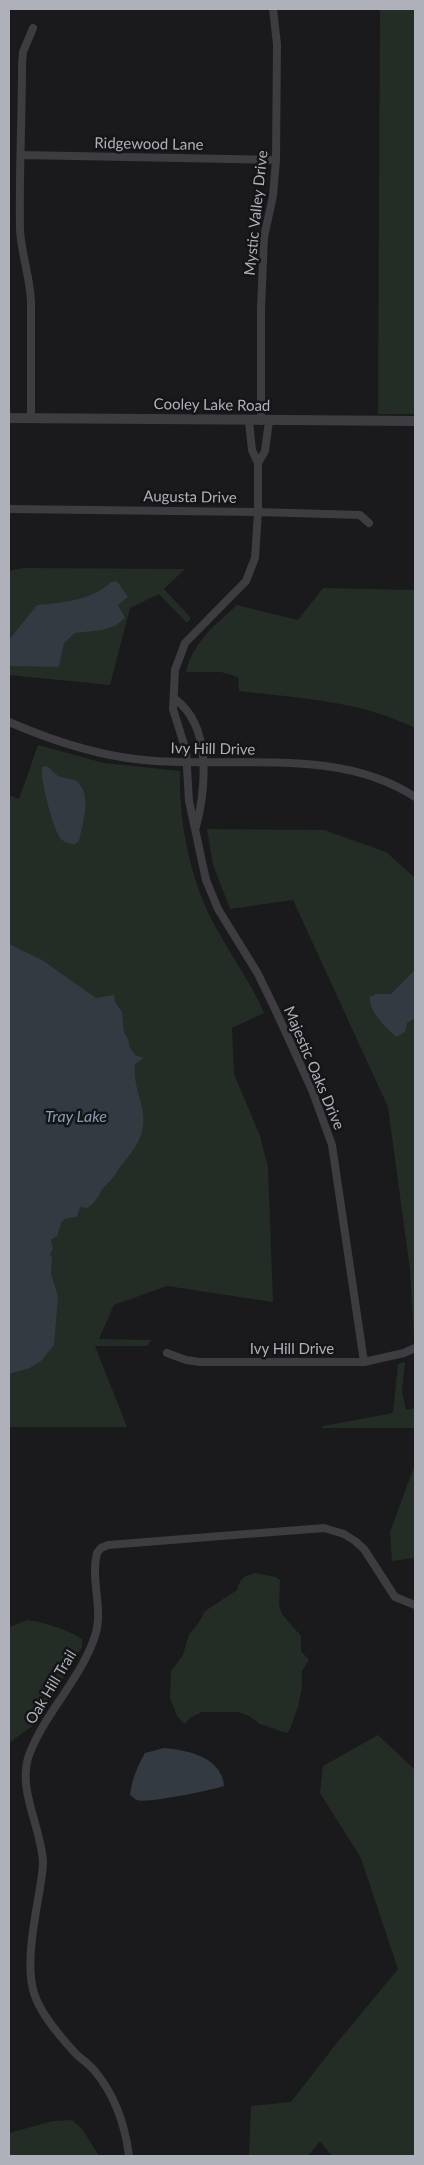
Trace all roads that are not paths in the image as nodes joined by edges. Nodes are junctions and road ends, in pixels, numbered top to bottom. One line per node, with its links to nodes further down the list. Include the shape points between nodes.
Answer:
1 (273, 9): 4 (street, Mystic Valley Drive)
2 (33, 28): 3 (street, via 23,52)
3 (21, 155): 4 (street, Ridgewood Lane); 6 (street, via 20,230 32,301)
4 (276, 160): 8 (street, Mystic Valley Drive, via 273,196 264,237 261,309)
5 (9, 418): 6 (street, Cooley Lake Road)
6 (31, 418): 7 (street, Cooley Lake Road)
7 (249, 421): 8 (street, Cooley Lake Road); 10 (street, Majestic Oaks Drive, via 252,450)
8 (265, 421): 9 (street, Cooley Lake Road); 10 (street, Majestic Oaks Drive, via 265,451)
9 (415, 421)
10 (258, 463): 12 (street, Majestic Oaks Drive)
11 (9, 509): 12 (street, Augusta Drive)
12 (258, 512): 13 (street, Augusta Drive, via 360,515); 14 (street, Majestic Oaks Drive, via 257,547 251,571 237,592 185,643 175,670)
13 (368, 523)
14 (175, 699): 16 (street, Majestic Oaks Drive, via 173,709); 17 (street, Majestic Oaks Drive, via 185,706 194,724)
15 (9, 722): 16 (street, Ivy Hill Drive, via 57,741 116,756)
16 (188, 762): 17 (street, Ivy Hill Drive); 19 (street, Majestic Oaks Drive, via 189,801)
17 (204, 763): 18 (street, Ivy Hill Drive, via 338,767 385,780); 19 (street, Majestic Oaks Drive, via 203,793)
18 (415, 798)
19 (195, 830): 22 (street, Majestic Oaks Drive, via 206,880 218,909 275,1008 312,1090 332,1145)
20 (415, 1348): 22 (street, Ivy Hill Drive)
21 (168, 1353): 22 (street, Ivy Hill Drive, via 200,1362)
22 (364, 1362)
23 (415, 1605): 24 (street, Oak Hill Trail, via 395,1597 364,1549 355,1541 324,1528 108,1545 98,1553 95,1634 70,1684 36,1737 28,1757 25,1785 39,1834 43,1864 31,1972 35,1996 44,2012 70,2047 94,2069 111,2094 126,2132)
24 (129, 2156)

